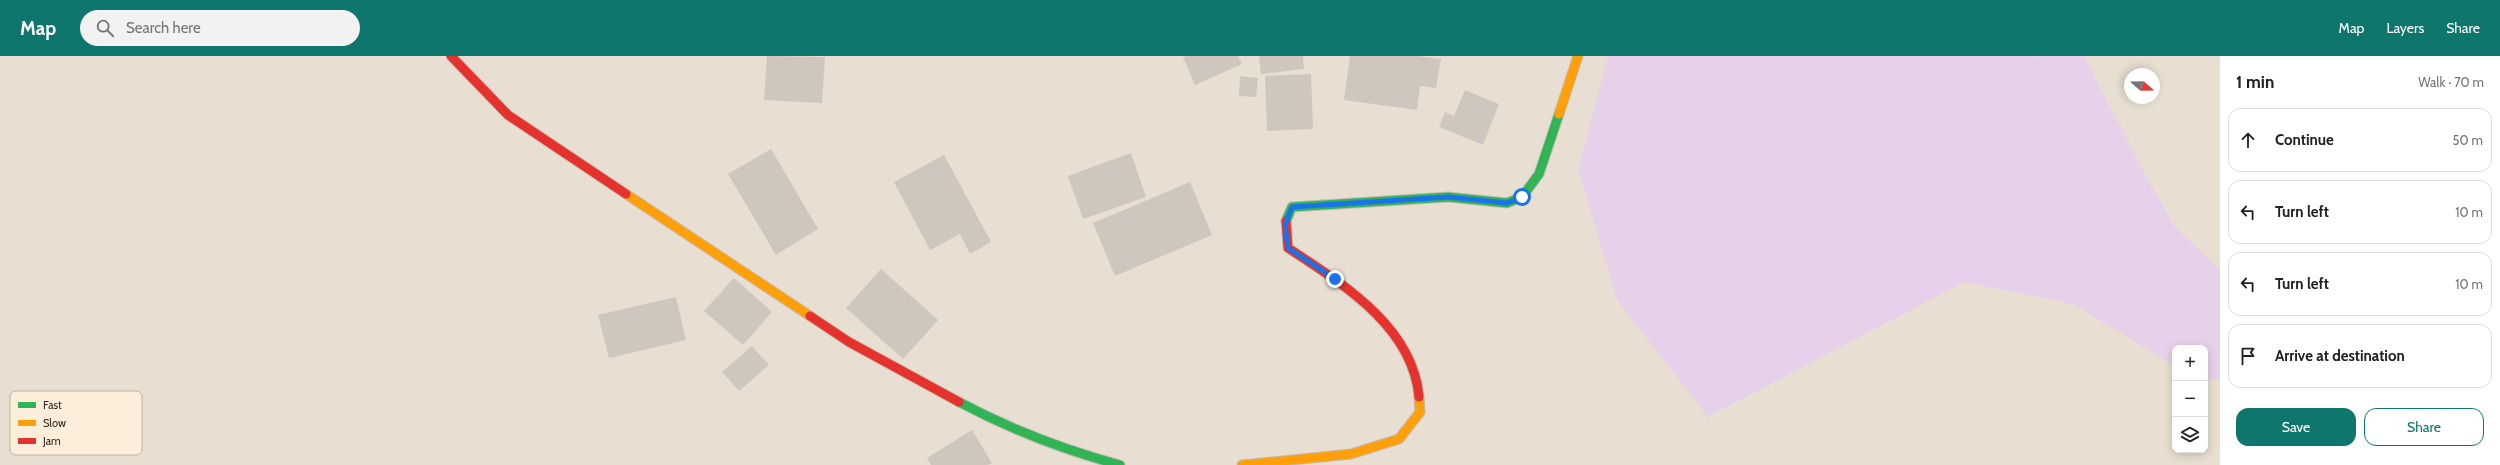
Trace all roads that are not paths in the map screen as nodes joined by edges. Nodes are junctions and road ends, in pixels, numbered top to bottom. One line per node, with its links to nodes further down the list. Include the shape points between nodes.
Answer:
1 (451, 56): 3 (street, via 508,115 849,342 989,418 1072,452)
2 (1578, 56): 4 (street, via 1539,174 1522,197 1507,203 1448,197 1292,207 1285,225 1288,248 1335,279 1392,330 1415,373 1420,412 1399,439 1351,454)
3 (1120, 465)
4 (1242, 465)

